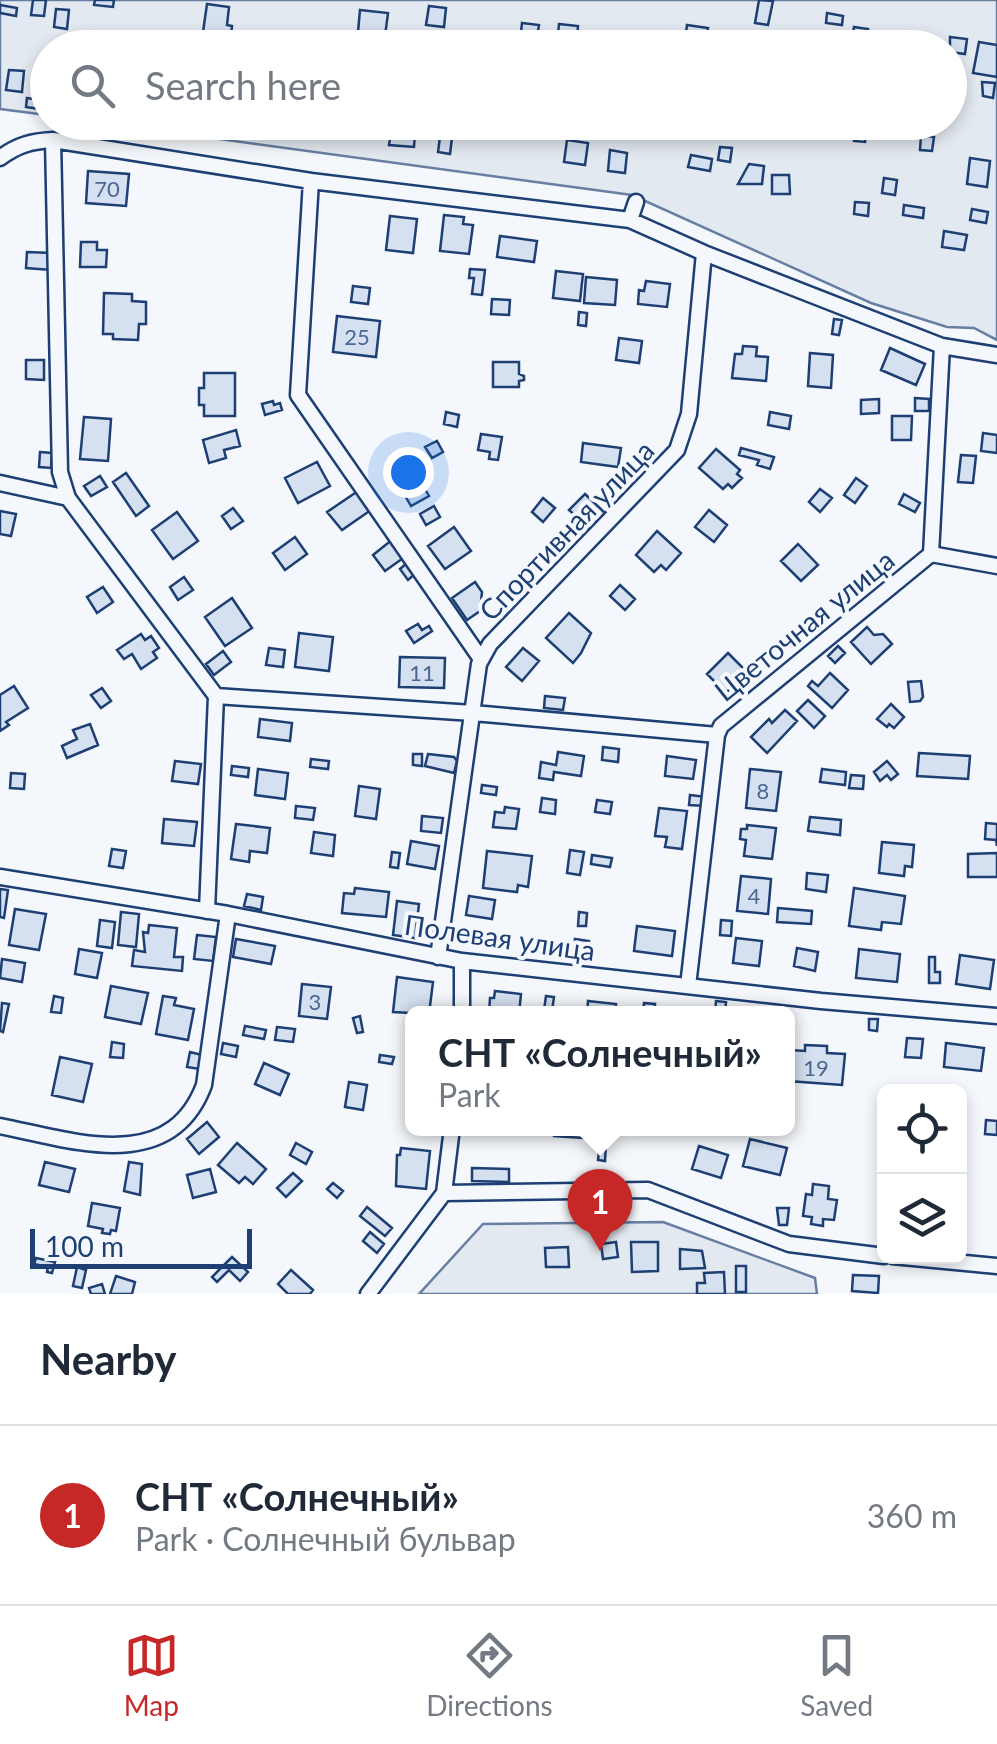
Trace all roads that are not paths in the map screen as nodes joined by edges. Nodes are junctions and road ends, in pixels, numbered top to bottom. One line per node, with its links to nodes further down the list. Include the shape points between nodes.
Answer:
1 (53, 140): 2 (street, via 23,144); 3 (street); 10 (street, via 59,465)
2 (0, 158)
3 (311, 180): 5 (street); 13 (street, via 298,395)
4 (636, 202): 5 (street)
5 (630, 220): 6 (street)
6 (704, 253): 7 (street); 13 (street, Спортивная улица, via 689,414 677,450)
7 (942, 346): 8 (street); 11 (street)
8 (997, 355)
9 (0, 483): 10 (street)
10 (68, 498): 14 (street)
11 (931, 554): 12 (street, Цветочная улица); 16 (street, Цветочная улица)
12 (997, 566)
13 (481, 659): 15 (street, Спортивная улица)
14 (216, 696): 15 (street); 18 (street)
15 (474, 713): 16 (street); 20 (street, Спортивная улица)
16 (717, 735): 22 (street, Цветочная улица)
17 (0, 877): 18 (street, Полевая улица)
18 (208, 911): 19 (street, Полевая улица)
19 (228, 914): 20 (street, Полевая улица); 25 (street, via 204,1086 193,1112 147,1142 112,1147)
20 (438, 957): 21 (street, Полевая улица)
21 (462, 961): 22 (street, Полевая улица); 23 (street)
22 (688, 986): 24 (street, Полевая улица)
23 (462, 1006)
24 (997, 1016)
25 (0, 1126)
26 (451, 1136): 27 (street)
27 (444, 1192): 28 (street, via 648,1190 788,1244); 31 (street)
28 (877, 1255)
29 (967, 1263): 30 (street)
30 (997, 1266)
31 (368, 1294)

